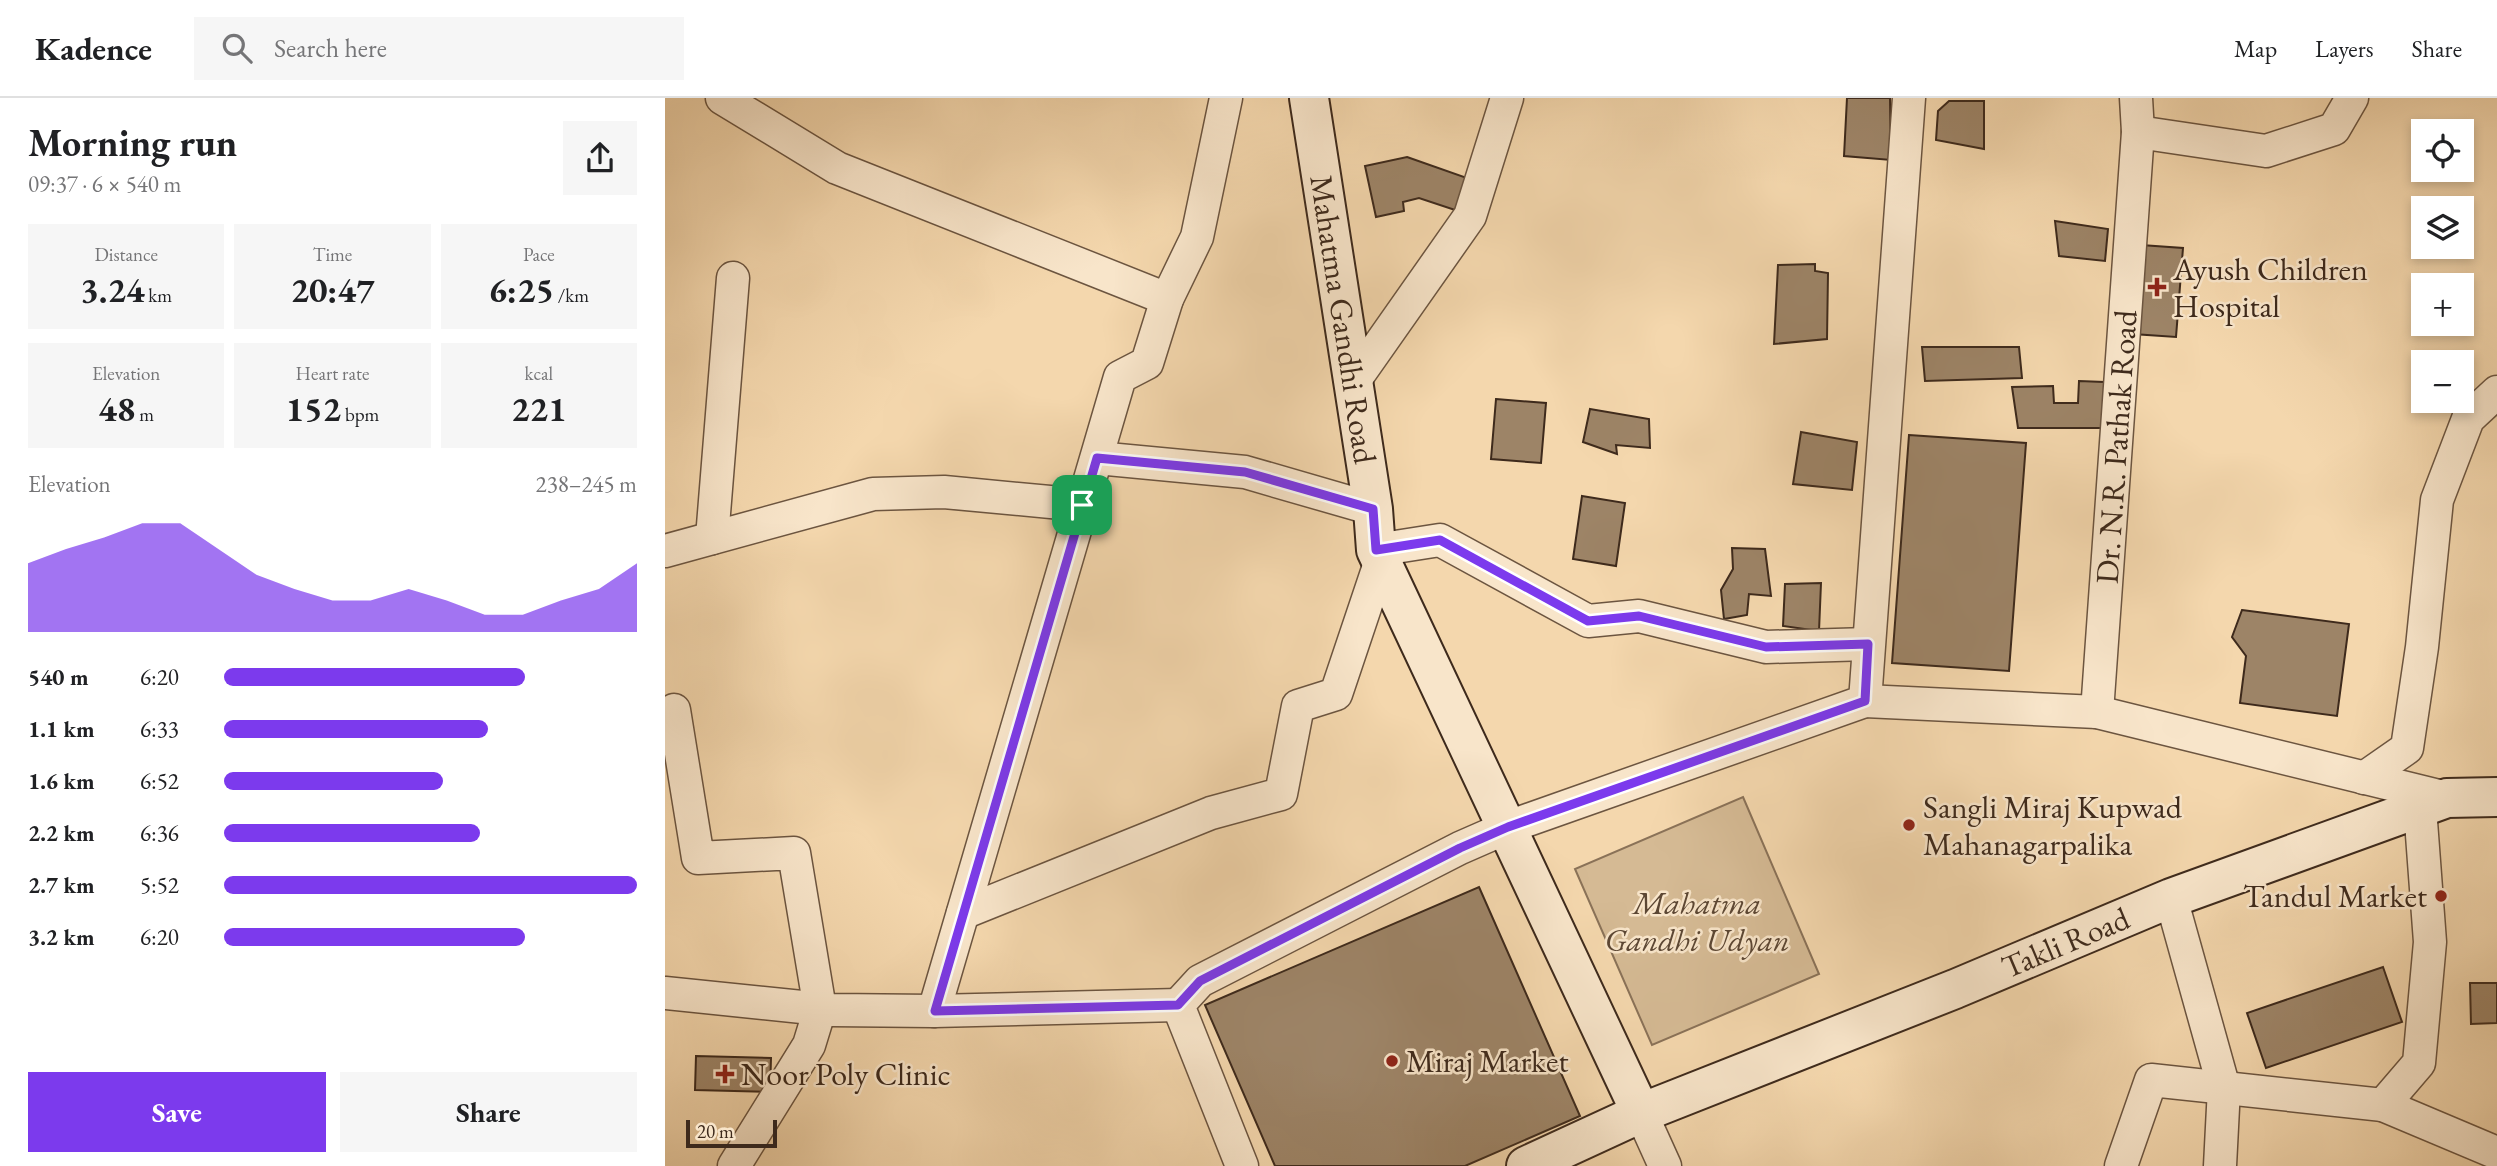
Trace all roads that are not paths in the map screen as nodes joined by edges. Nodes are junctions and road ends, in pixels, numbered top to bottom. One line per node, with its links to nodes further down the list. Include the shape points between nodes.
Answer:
1 (722, 98): 10 (street, via 837,168)
2 (1226, 98): 10 (street, via 1197,237)
3 (1310, 98): 11 (main road, Mahatma Gandhi Road)
4 (1507, 98): 11 (street, via 1470,216)
5 (1909, 98): 19 (street)
6 (2136, 98): 8 (street, Dr. N.R. Pathak Road)
7 (2352, 98): 8 (street, via 2334,129 2266,151)
8 (2138, 132): 22 (street, Dr. N.R. Pathak Road)
9 (733, 278): 16 (street)
10 (1167, 299): 13 (street, via 1147,363 1120,377)
11 (1352, 384): 15 (main road, Mahatma Gandhi Road)
12 (2497, 392): 23 (street, via 2468,419 2437,500 2407,748)
13 (1097, 458): 14 (street); 15 (street, via 1245,472)
14 (1082, 505): 16 (street, via 944,492 873,494); 28 (street)
15 (1373, 509): 18 (main road, Mahatma Gandhi Road)
16 (712, 538): 17 (street)
17 (665, 551)
18 (1379, 555): 19 (street, via 1440,540 1588,621 1639,616 1766,647); 26 (main road, Mahatma Gandhi Road); 28 (street, via 1336,694 1299,706 1281,794 1211,813)
19 (1868, 644): 20 (street)
20 (1865, 701): 22 (street); 26 (street)
21 (674, 710): 31 (street, via 698,858 794,853)
22 (2097, 712): 23 (street)
23 (2364, 778): 25 (street)
24 (2497, 797): 25 (main road, Takli Road)
25 (2433, 803): 27 (main road, Takli Road); 34 (street, via 2430,942 2419,1063)
26 (1508, 827): 30 (street, via 1200,981); 35 (main road, Mahatma Gandhi Road)
27 (2171, 898): 33 (street); 35 (main road, Takli Road)
28 (963, 913): 32 (street)
29 (665, 993): 31 (street)
30 (1178, 1005): 32 (street); 38 (street)
31 (820, 1009): 32 (street); 37 (street, via 809,1045)
32 (935, 1011)
33 (2224, 1088): 34 (street); 41 (street, via 2151,1080); 42 (street)
34 (2383, 1105): 36 (street)
35 (1641, 1113): 39 (main road, Takli Road); 40 (street)
36 (2497, 1153)
37 (734, 1166)
38 (1242, 1166)
39 (1526, 1166)
40 (1665, 1166)
41 (2121, 1166)
42 (2220, 1166)

